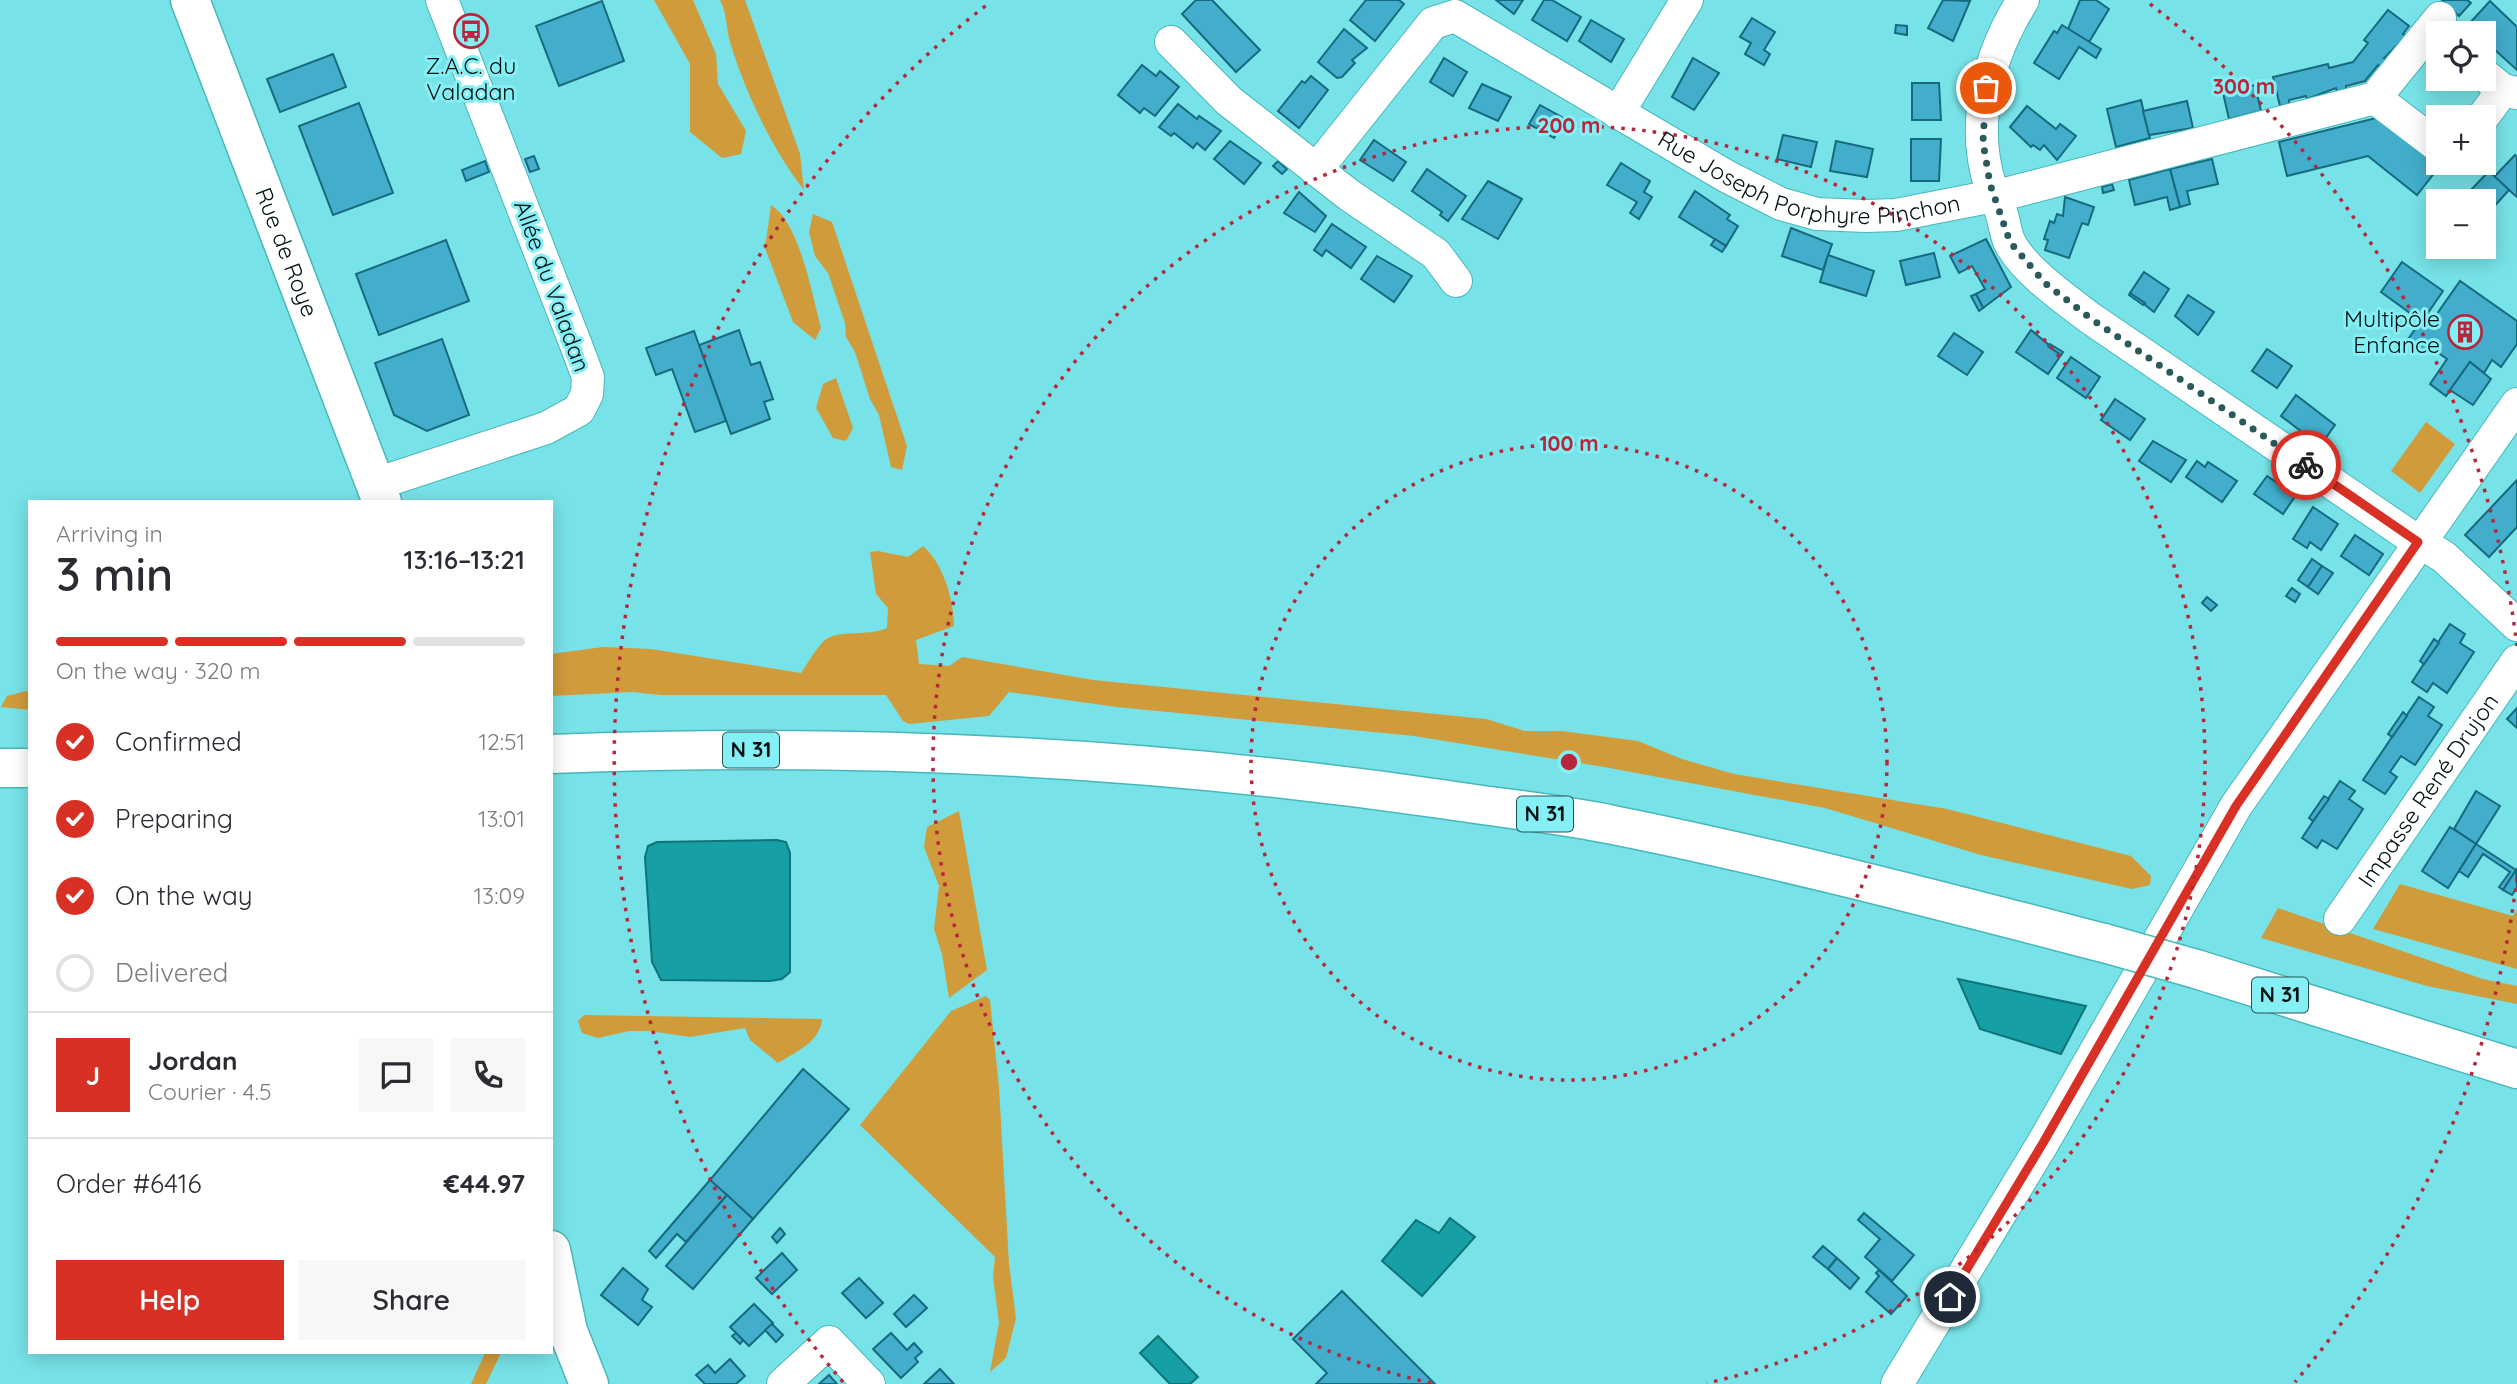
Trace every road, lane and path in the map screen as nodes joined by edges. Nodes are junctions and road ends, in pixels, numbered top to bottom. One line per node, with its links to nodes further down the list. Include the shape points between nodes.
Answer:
1 (190, 0): 16 (main road, Rue de Roye)
2 (442, 0): 16 (street, Allée du Valadan, via 588,377 587,394 579,410 546,428)
3 (1687, 0): 10 (street)
4 (2023, 0): 13 (street, via 1989,71 1983,105 1983,142)
5 (2435, 17): 8 (street)
6 (1171, 42): 12 (street, via 1229,102)
7 (2505, 87): 9 (street)
8 (2375, 97): 11 (street); 13 (street, Rue Joseph Porphyre Pinchon)
9 (2492, 105)
10 (1618, 113): 12 (street, Rue Joseph Porphyre Pinchon, via 1455,16 1433,23); 13 (street, Rue Joseph Porphyre Pinchon, via 1782,204 1816,214 1896,215)
11 (2426, 137)
12 (1316, 170): 14 (street, via 1436,254)
13 (1995, 196): 17 (street, via 2010,242 2045,283)
14 (1456, 281)
15 (2517, 404): 17 (street)
16 (379, 493)
17 (2418, 542): 18 (street, via 2444,557); 29 (street, via 2236,806 2043,1143)
18 (2517, 625)
19 (2517, 661): 23 (street, Impasse René Drujon)
20 (553, 754): 24 (main road, N 31, bridge, via 811,749 962,753 1206,770 1609,824 1824,870 2104,943)
21 (0, 768): 22 (main road)
22 (28, 768)
23 (2340, 919)
24 (2517, 1069)
25 (553, 1260): 26 (main road, via 568,1331)
26 (589, 1384)
27 (783, 1384): 28 (street, via 829,1342)
28 (869, 1384)
29 (1898, 1384)

